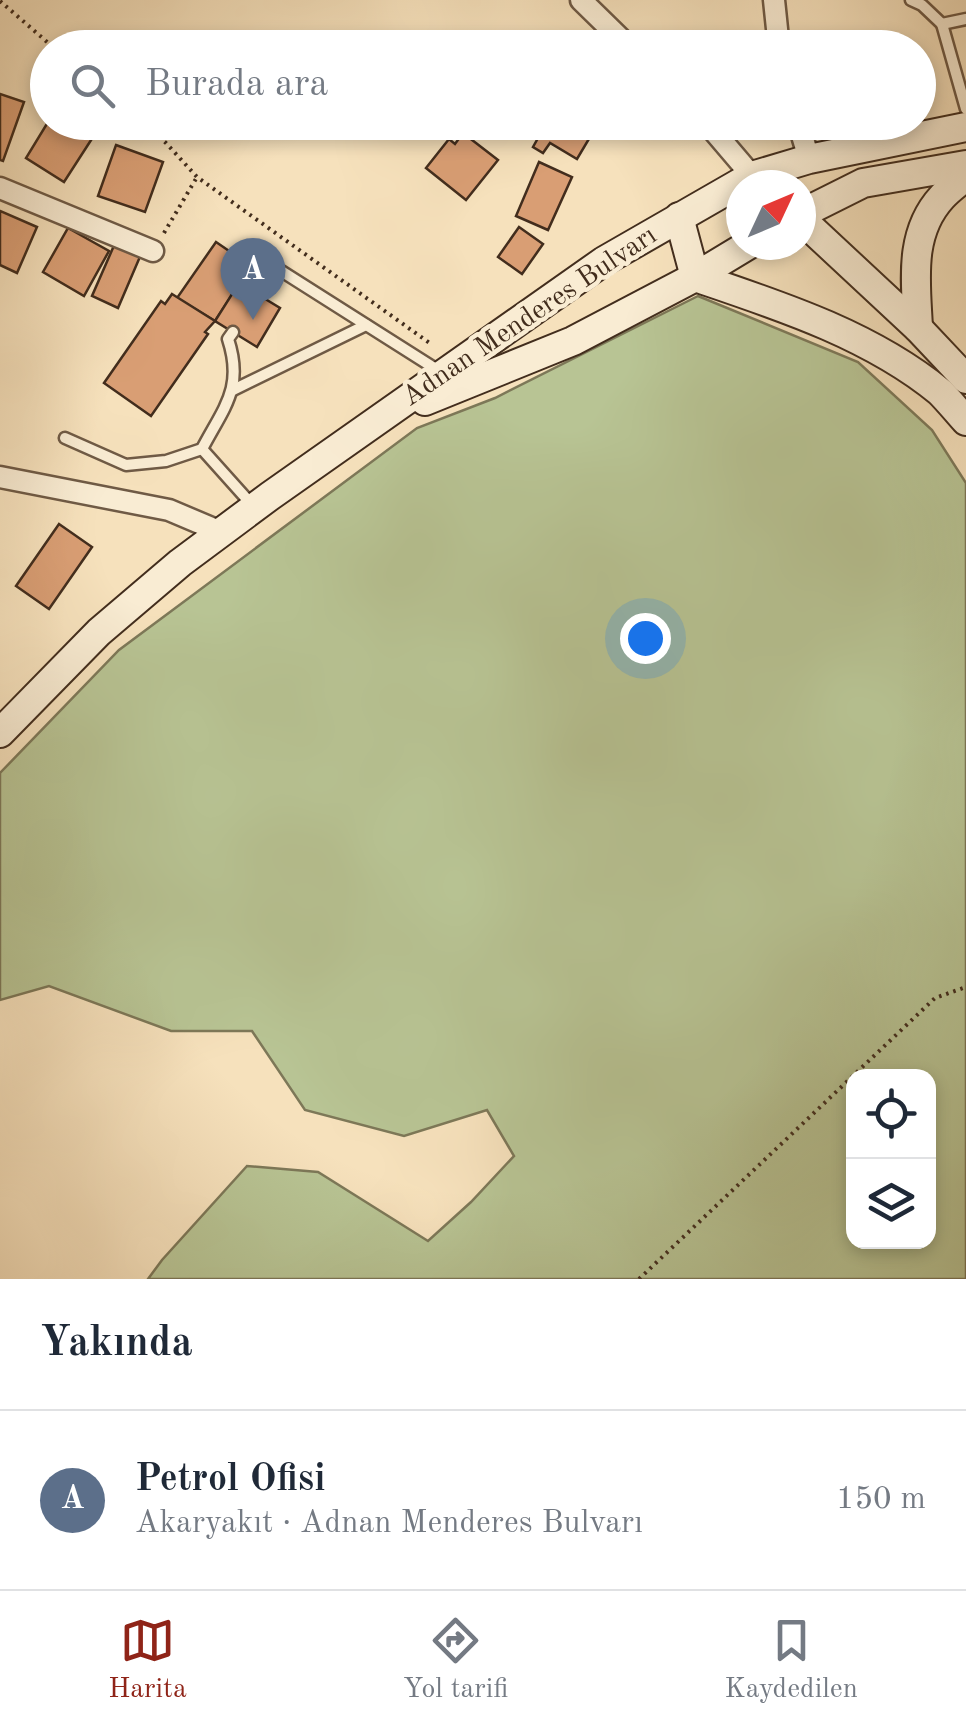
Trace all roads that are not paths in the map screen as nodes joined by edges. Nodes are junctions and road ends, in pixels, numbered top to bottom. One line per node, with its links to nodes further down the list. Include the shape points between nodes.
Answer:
1 (580, 0): 6 (street)
2 (774, 0): 7 (street)
3 (911, 0): 5 (lane)
4 (966, 19): 5 (lane)
5 (942, 24): 8 (lane)
6 (611, 30)
7 (777, 30)
8 (966, 109)
9 (966, 127): 10 (main road, Adnan Menderes Bulvarı)
10 (936, 133)
11 (722, 140): 16 (street)
12 (803, 140): 14 (street)
13 (902, 140): 14 (main road, Adnan Menderes Bulvarı)
14 (808, 159): 17 (main road, Adnan Menderes Bulvarı)
15 (966, 165): 21 (main road, via 863,183)
16 (748, 170)
17 (781, 170)
18 (966, 176): 31 (main road, via 940,198 922,228 915,259)
19 (0, 188): 25 (street)
20 (726, 195): 22 (main road, Adnan Menderes Bulvarı)
21 (816, 208)
22 (679, 217): 28 (main road); 33 (main road, Adnan Menderes Bulvarı, via 604,260)
23 (816, 230): 31 (main road)
24 (246, 248): 27 (lane)
25 (154, 251)
26 (726, 258): 28 (main road, Adnan Menderes Bulvarı)
27 (276, 268): 29 (lane); 30 (lane)
28 (695, 276): 36 (main road, Adnan Menderes Bulvarı, via 573,340); 37 (main road, via 859,342 942,394)
29 (258, 294)
30 (366, 325): 33 (lane); 35 (lane)
31 (918, 328): 34 (main road)
32 (232, 332): 35 (lane)
33 (451, 369): 36 (main road, Adnan Menderes Bulvarı)
34 (966, 379)
35 (233, 390): 39 (lane)
36 (382, 418): 41 (main road, Adnan Menderes Bulvarı)
37 (966, 421)
38 (65, 438): 39 (lane, via 126,465)
39 (202, 450): 41 (lane)
40 (0, 476): 42 (street, via 168,510)
41 (254, 508): 42 (main road, Adnan Menderes Bulvarı)
42 (221, 532): 43 (main road, Adnan Menderes Bulvarı, via 99,632)
43 (0, 733)

